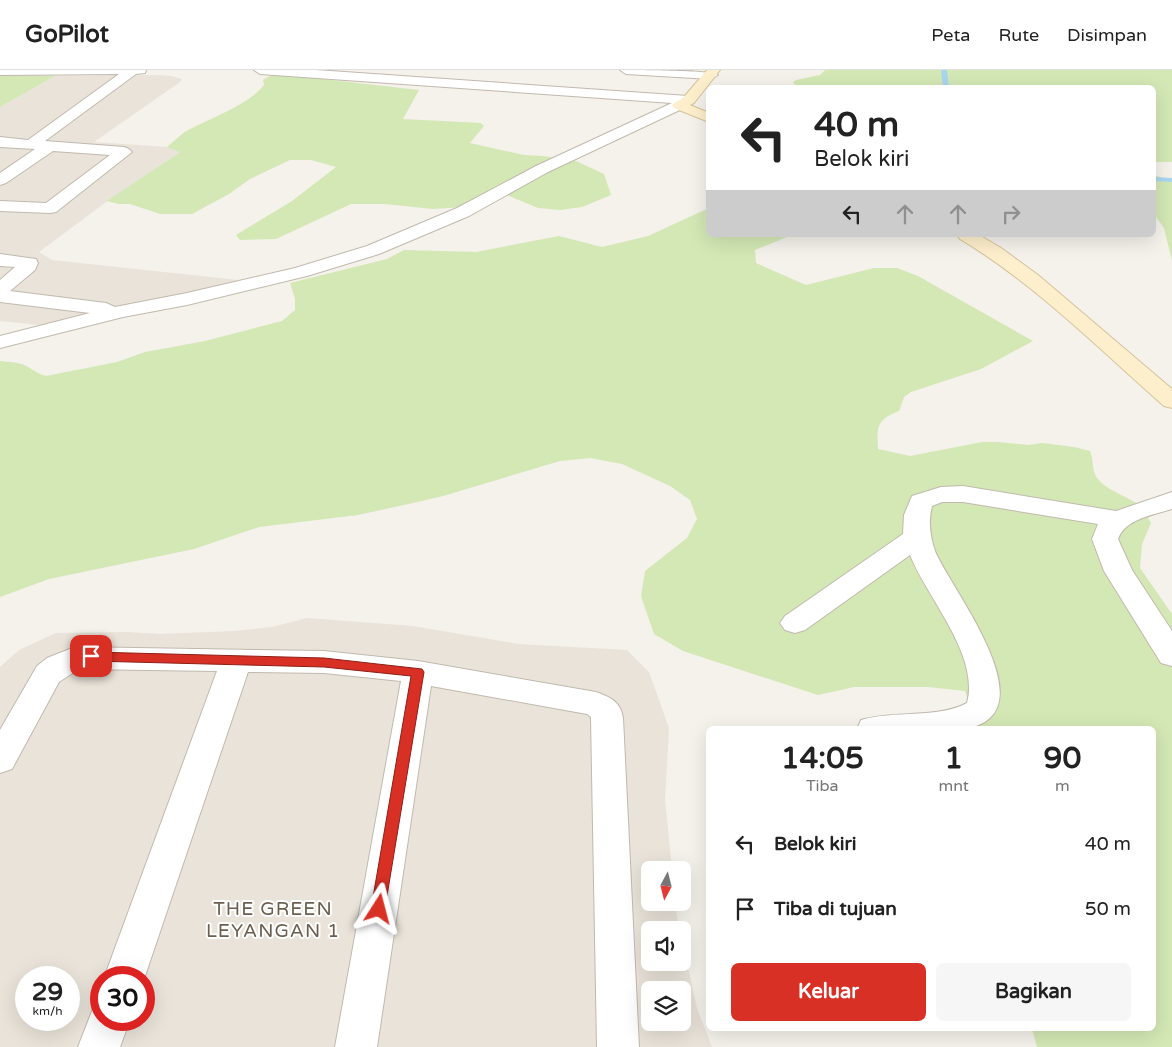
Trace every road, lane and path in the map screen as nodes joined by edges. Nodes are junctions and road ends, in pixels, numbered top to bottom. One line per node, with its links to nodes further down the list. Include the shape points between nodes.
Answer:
1 (133, 70): 2 (street); 6 (street); 13 (street)
2 (140, 70)
3 (260, 70): 9 (street)
4 (447, 70): 9 (street)
5 (626, 70): 7 (street)
6 (0, 71)
7 (655, 71): 8 (street)
8 (713, 72): 10 (street)
9 (437, 82): 10 (street)
10 (684, 103): 11 (street); 21 (street, via 542,169 463,212 373,250 300,272)
11 (706, 116)
12 (0, 142): 13 (street)
13 (30, 145): 14 (street)
14 (50, 146): 15 (street); 16 (street, via 124,152 50,208)
15 (0, 180)
16 (0, 206)
17 (969, 237): 23 (street, via 1031,279)
18 (0, 260): 19 (street, via 29,263)
19 (0, 290)
20 (0, 296): 21 (street)
21 (122, 311): 22 (street)
22 (0, 342)
23 (1172, 401)
24 (1172, 500): 25 (street)
25 (1118, 520): 26 (street, via 945,493 920,502 915,518); 28 (street, via 1109,528 1105,539 1118,571)
26 (917, 536): 27 (street); 31 (street, via 936,580 975,648 985,688 984,702 978,712 959,720)
27 (796, 624)
28 (1172, 655)
29 (236, 660): 30 (street, via 324,662); 32 (street, via 76,658 48,674); 33 (street)
30 (418, 672): 36 (street); 37 (street, via 589,702 606,712)
31 (902, 726)
32 (0, 760)
33 (128, 966)
34 (105, 1031): 35 (street)
35 (99, 1047)
36 (356, 1047)
37 (618, 1047)

